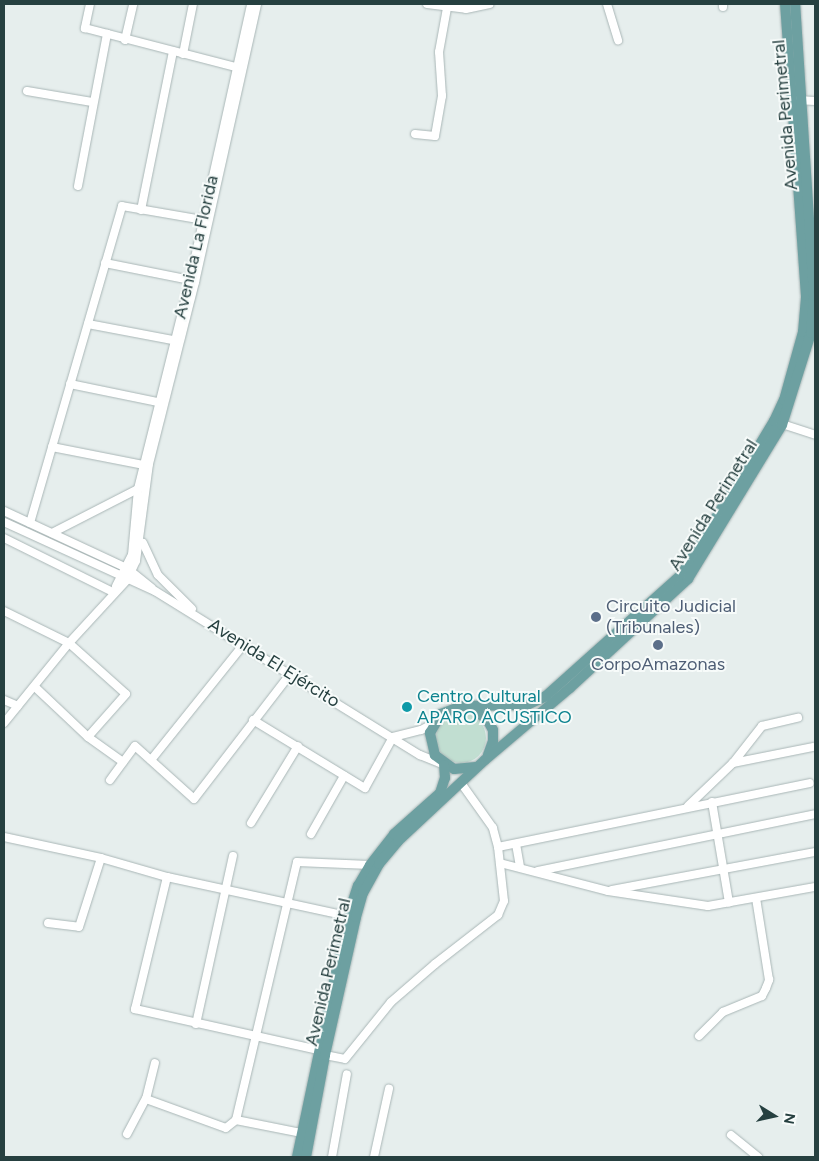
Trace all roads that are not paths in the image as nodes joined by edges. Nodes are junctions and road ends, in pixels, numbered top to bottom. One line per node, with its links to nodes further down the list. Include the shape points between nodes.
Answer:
1 (90, 4): 12 (street, via 85,28)
2 (133, 4): 13 (street)
3 (193, 4): 16 (street)
4 (251, 4): 17 (street, Avenida La Florida)
5 (257, 4): 17 (street)
6 (427, 4): 11 (street)
7 (489, 4): 11 (street, via 466,9)
8 (607, 4): 14 (street)
9 (785, 4): 19 (main road, Avenida Perimetral)
10 (795, 4): 19 (main road, Avenida Perimetral)
11 (447, 8): 22 (street, via 439,52 442,96 435,136)
12 (107, 34): 13 (street); 21 (street)
13 (125, 40): 15 (street)
14 (618, 40)
15 (173, 51): 16 (street); 24 (street)
16 (183, 54): 17 (street)
17 (240, 68): 25 (street, Avenida La Florida); 42 (street, via 150,464)
18 (28, 91): 21 (street)
19 (797, 100): 20 (street); 26 (main road, Avenida Perimetral)
20 (815, 101)
21 (92, 102): 23 (street)
22 (415, 134)
23 (78, 186)
24 (141, 210): 25 (street); 27 (street, via 122,206)
25 (203, 220): 28 (street, Avenida La Florida)
26 (810, 257): 33 (main road, Avenida Perimetral, via 811,333)
27 (105, 263): 28 (street); 29 (street)
28 (190, 280): 30 (street, Avenida La Florida)
29 (88, 324): 30 (street); 31 (street)
30 (174, 340): 32 (street, Avenida La Florida)
31 (70, 384): 32 (street); 35 (street)
32 (158, 402): 36 (street, Avenida La Florida)
33 (778, 423): 34 (street); 56 (main road, Avenida Perimetral, via 682,574 546,696 527,705); 66 (main road, Avenida Perimetral, via 688,579 570,688)
34 (815, 434)
35 (52, 447): 36 (street); 40 (street)
36 (144, 465): 37 (street, Avenida La Florida)
37 (138, 489): 41 (street); 44 (street, Avenida La Florida)
38 (4, 511): 40 (street, Avenida El Ejército)
39 (4, 522): 45 (street, Avenida El Ejército)
40 (30, 522): 41 (street, Avenida El Ejército)
41 (52, 533): 44 (street, Avenida El Ejército)
42 (141, 533): 44 (street); 49 (street, via 145,554 158,575)
43 (4, 538): 47 (street)
44 (129, 570): 45 (street); 46 (street, Avenida El Ejército)
45 (124, 579): 46 (street, Avenida El Ejército); 47 (street)
46 (154, 591): 49 (street, Avenida El Ejército)
47 (113, 592): 50 (street)
48 (4, 611): 50 (street)
49 (202, 619): 51 (street, Avenida El Ejército)
50 (69, 643): 53 (street); 61 (street, via 126,694)
51 (244, 644): 52 (street, Avenida El Ejército); 65 (street)
52 (291, 674): 58 (street); 62 (street, Avenida El Ejército)
53 (35, 687): 55 (street); 61 (street)
54 (4, 700): 55 (street)
55 (18, 706): 59 (street)
56 (473, 708): 60 (main road, via 450,708); 66 (main road, via 488,721 492,730 492,746)
57 (798, 718): 68 (street, via 762,726)
58 (253, 720): 63 (street); 65 (street, via 194,799)
59 (4, 723)
60 (434, 723): 62 (street); 69 (main road, via 430,745)
61 (88, 737): 67 (street)
62 (393, 737): 69 (street, Avenida El Ejército, via 420,755); 70 (street, via 365,788)
63 (298, 746): 70 (street); 77 (street)
64 (813, 747): 68 (street)
65 (151, 760): 67 (street, via 135,746)
66 (485, 760): 69 (main road, via 466,770); 73 (main road, Avenida Perimetral)
67 (123, 762): 71 (street)
68 (733, 763): 75 (street)
69 (443, 764): 87 (main road, Avenida Perimetral, via 445,778 440,794 394,834)
70 (344, 776): 78 (street)
71 (110, 780)
72 (810, 783): 74 (street)
73 (461, 784): 82 (street, via 493,828); 103 (main road, Avenida Perimetral, via 398,841 379,864 363,893)
74 (712, 802): 75 (street); 79 (street)
75 (687, 807): 81 (street)
76 (815, 814): 79 (street)
77 (251, 823)
78 (310, 834)
79 (718, 834): 89 (street); 90 (street)
80 (4, 837): 85 (street)
81 (516, 844): 82 (street); 88 (street)
82 (498, 847): 86 (street)
83 (815, 852): 89 (street)
84 (233, 856): 93 (street)
85 (101, 858): 91 (street); 99 (street, via 79,927)
86 (500, 863): 88 (street); 103 (street, via 504,901 498,915 391,1002 345,1059)
87 (370, 865): 96 (street, via 297,862); 98 (main road, Avenida Perimetral)
88 (520, 868): 90 (street)
89 (723, 869): 94 (street); 97 (street)
90 (536, 871): 94 (street)
91 (167, 878): 93 (street); 100 (street, via 135,1009)
92 (815, 887): 95 (street)
93 (227, 891): 96 (street); 100 (street)
94 (608, 891): 97 (street, via 708,906)
95 (756, 898): 97 (street); 101 (street, via 769,980 766,988 762,996 723,1012)
96 (287, 902): 98 (street); 102 (street)
97 (729, 903)
98 (348, 916): 103 (main road, Avenida Perimetral)
99 (48, 922)
100 (196, 1024): 102 (street)
101 (698, 1036)
102 (255, 1037): 103 (street); 108 (street)
103 (321, 1053): 109 (main road, Avenida Perimetral); 112 (main road, Avenida Perimetral)
104 (155, 1063): 107 (street)
105 (347, 1074): 113 (street)
106 (389, 1089): 114 (street)
107 (146, 1099): 108 (street, via 226,1128); 110 (street)
108 (236, 1120): 109 (street)
109 (301, 1133): 112 (main road, Avenida Perimetral)
110 (127, 1134)
111 (731, 1135): 115 (street)
112 (303, 1157)
113 (332, 1157)
114 (374, 1157)
115 (758, 1157)

